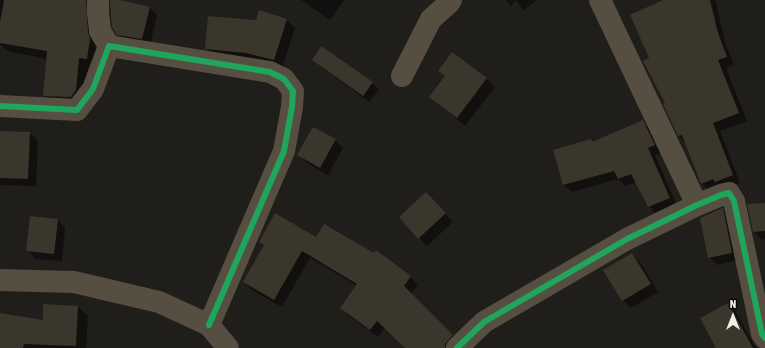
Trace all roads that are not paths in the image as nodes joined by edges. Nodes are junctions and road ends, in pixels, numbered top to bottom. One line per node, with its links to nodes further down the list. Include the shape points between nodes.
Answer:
1 (98, 0): 4 (street, via 100,31)
2 (451, 0): 5 (street, via 431,19)
3 (600, 0): 7 (street)
4 (108, 46): 6 (street, via 93,89 77,110); 9 (street, via 270,72 284,79 293,91 284,151)
5 (402, 76)
6 (0, 106)
7 (697, 205): 10 (street, via 729,193 734,201 762,334); 12 (street, via 627,239 484,322)
8 (0, 280): 9 (street, via 74,282 159,302)
9 (209, 325): 11 (street)
10 (765, 338)
11 (228, 348)
12 (457, 348)

